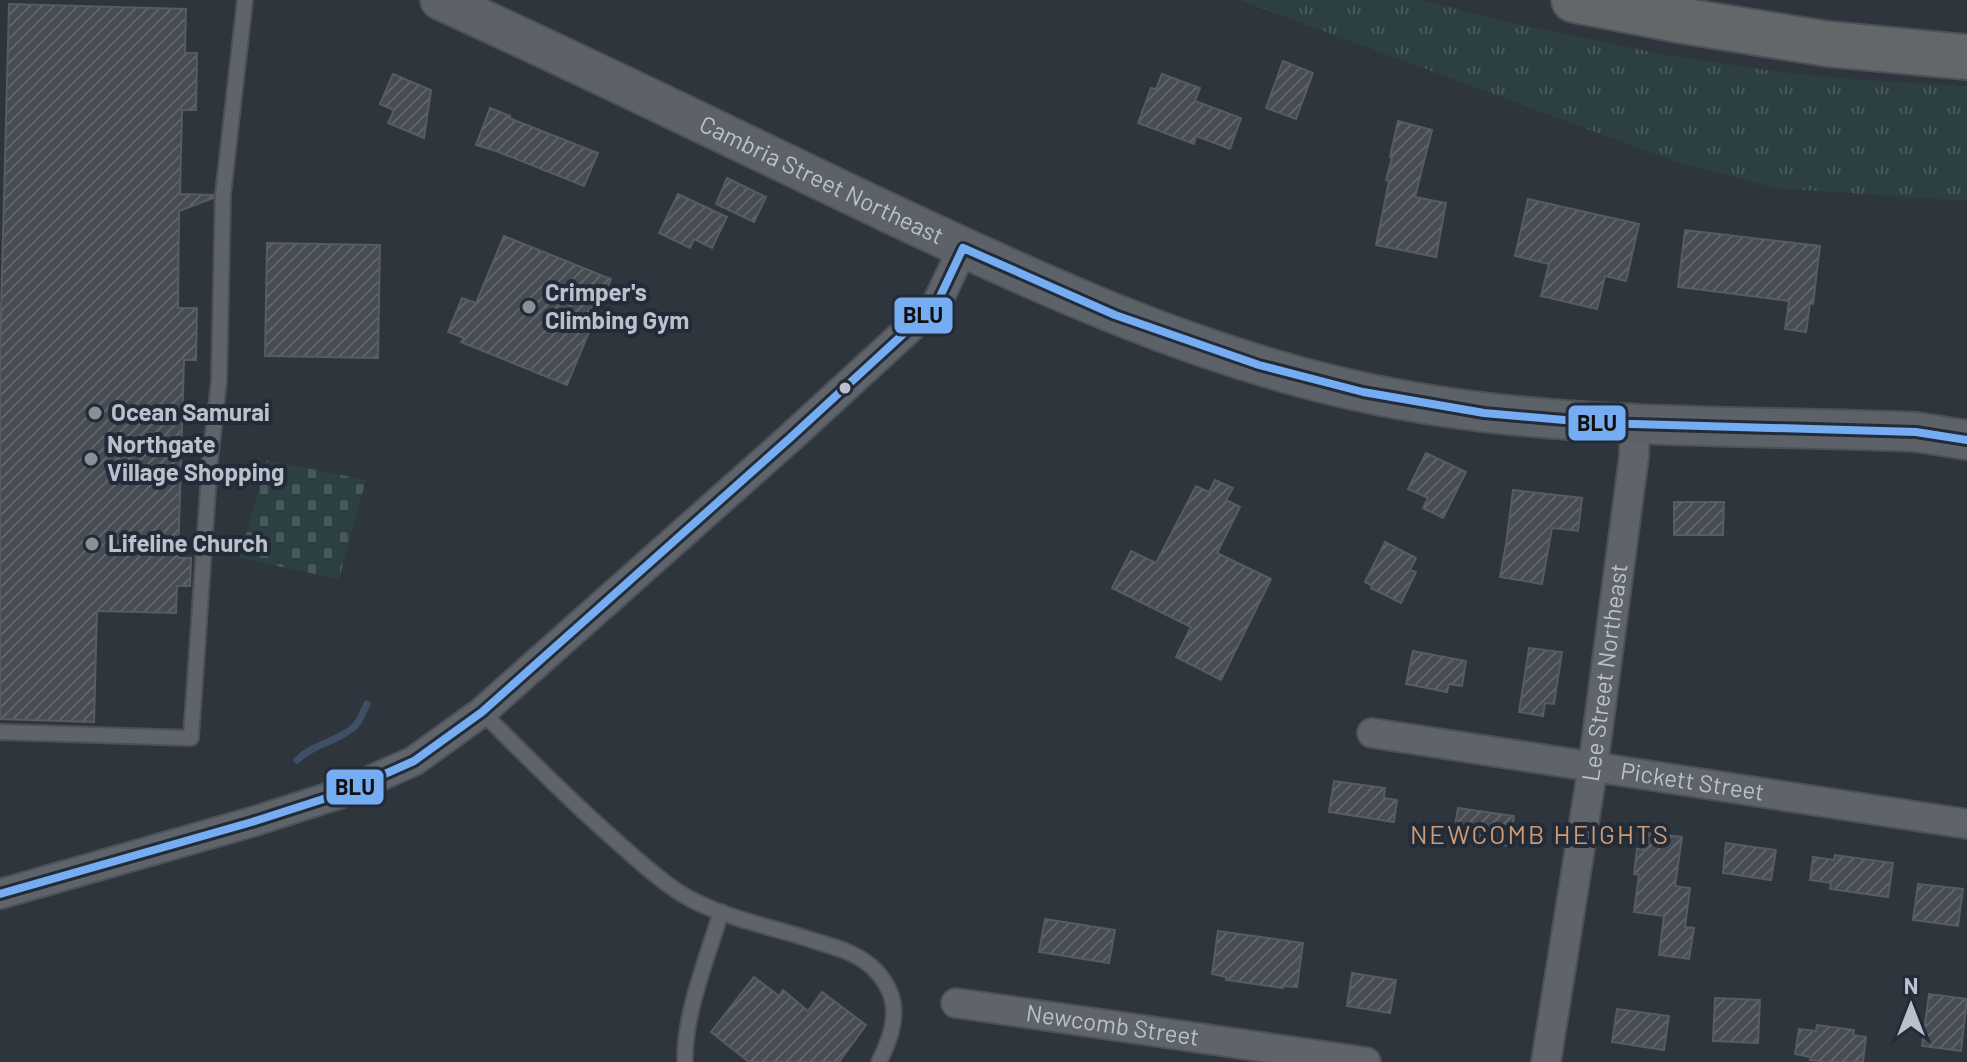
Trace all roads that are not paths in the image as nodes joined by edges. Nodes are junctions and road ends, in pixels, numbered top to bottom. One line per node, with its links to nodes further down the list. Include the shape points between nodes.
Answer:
1 (245, 0): 11 (lane, via 223,194 219,381 191,738)
2 (440, 0): 5 (main road, Cambria Street Northeast)
3 (1574, 0): 4 (highway, via 1828,44)
4 (1967, 57)
5 (963, 248): 7 (main road, Cambria Street Northeast, via 1115,315 1310,379 1484,413); 10 (street, via 937,303)
6 (1967, 421): 8 (street)
7 (1635, 424): 8 (main road, Cambria Street Northeast); 13 (street, Lee Street Northeast)
8 (1916, 432): 9 (main road, Cambria Street Northeast)
9 (1967, 440)
10 (482, 712): 15 (street, via 414,761 342,793); 16 (lane, via 626,850 680,893)
11 (0, 732)
12 (1372, 733): 13 (street, Pickett Street)
13 (1593, 766): 14 (street, Pickett Street); 21 (street, Lee Street Northeast)
14 (1967, 824)
15 (0, 894)
16 (721, 912): 18 (lane, via 691,1014); 19 (lane, via 842,949 875,969 895,1013)
17 (956, 1003): 20 (street, Newcomb Street)
18 (685, 1062)
19 (879, 1062)
20 (1366, 1062)
21 (1546, 1062)

